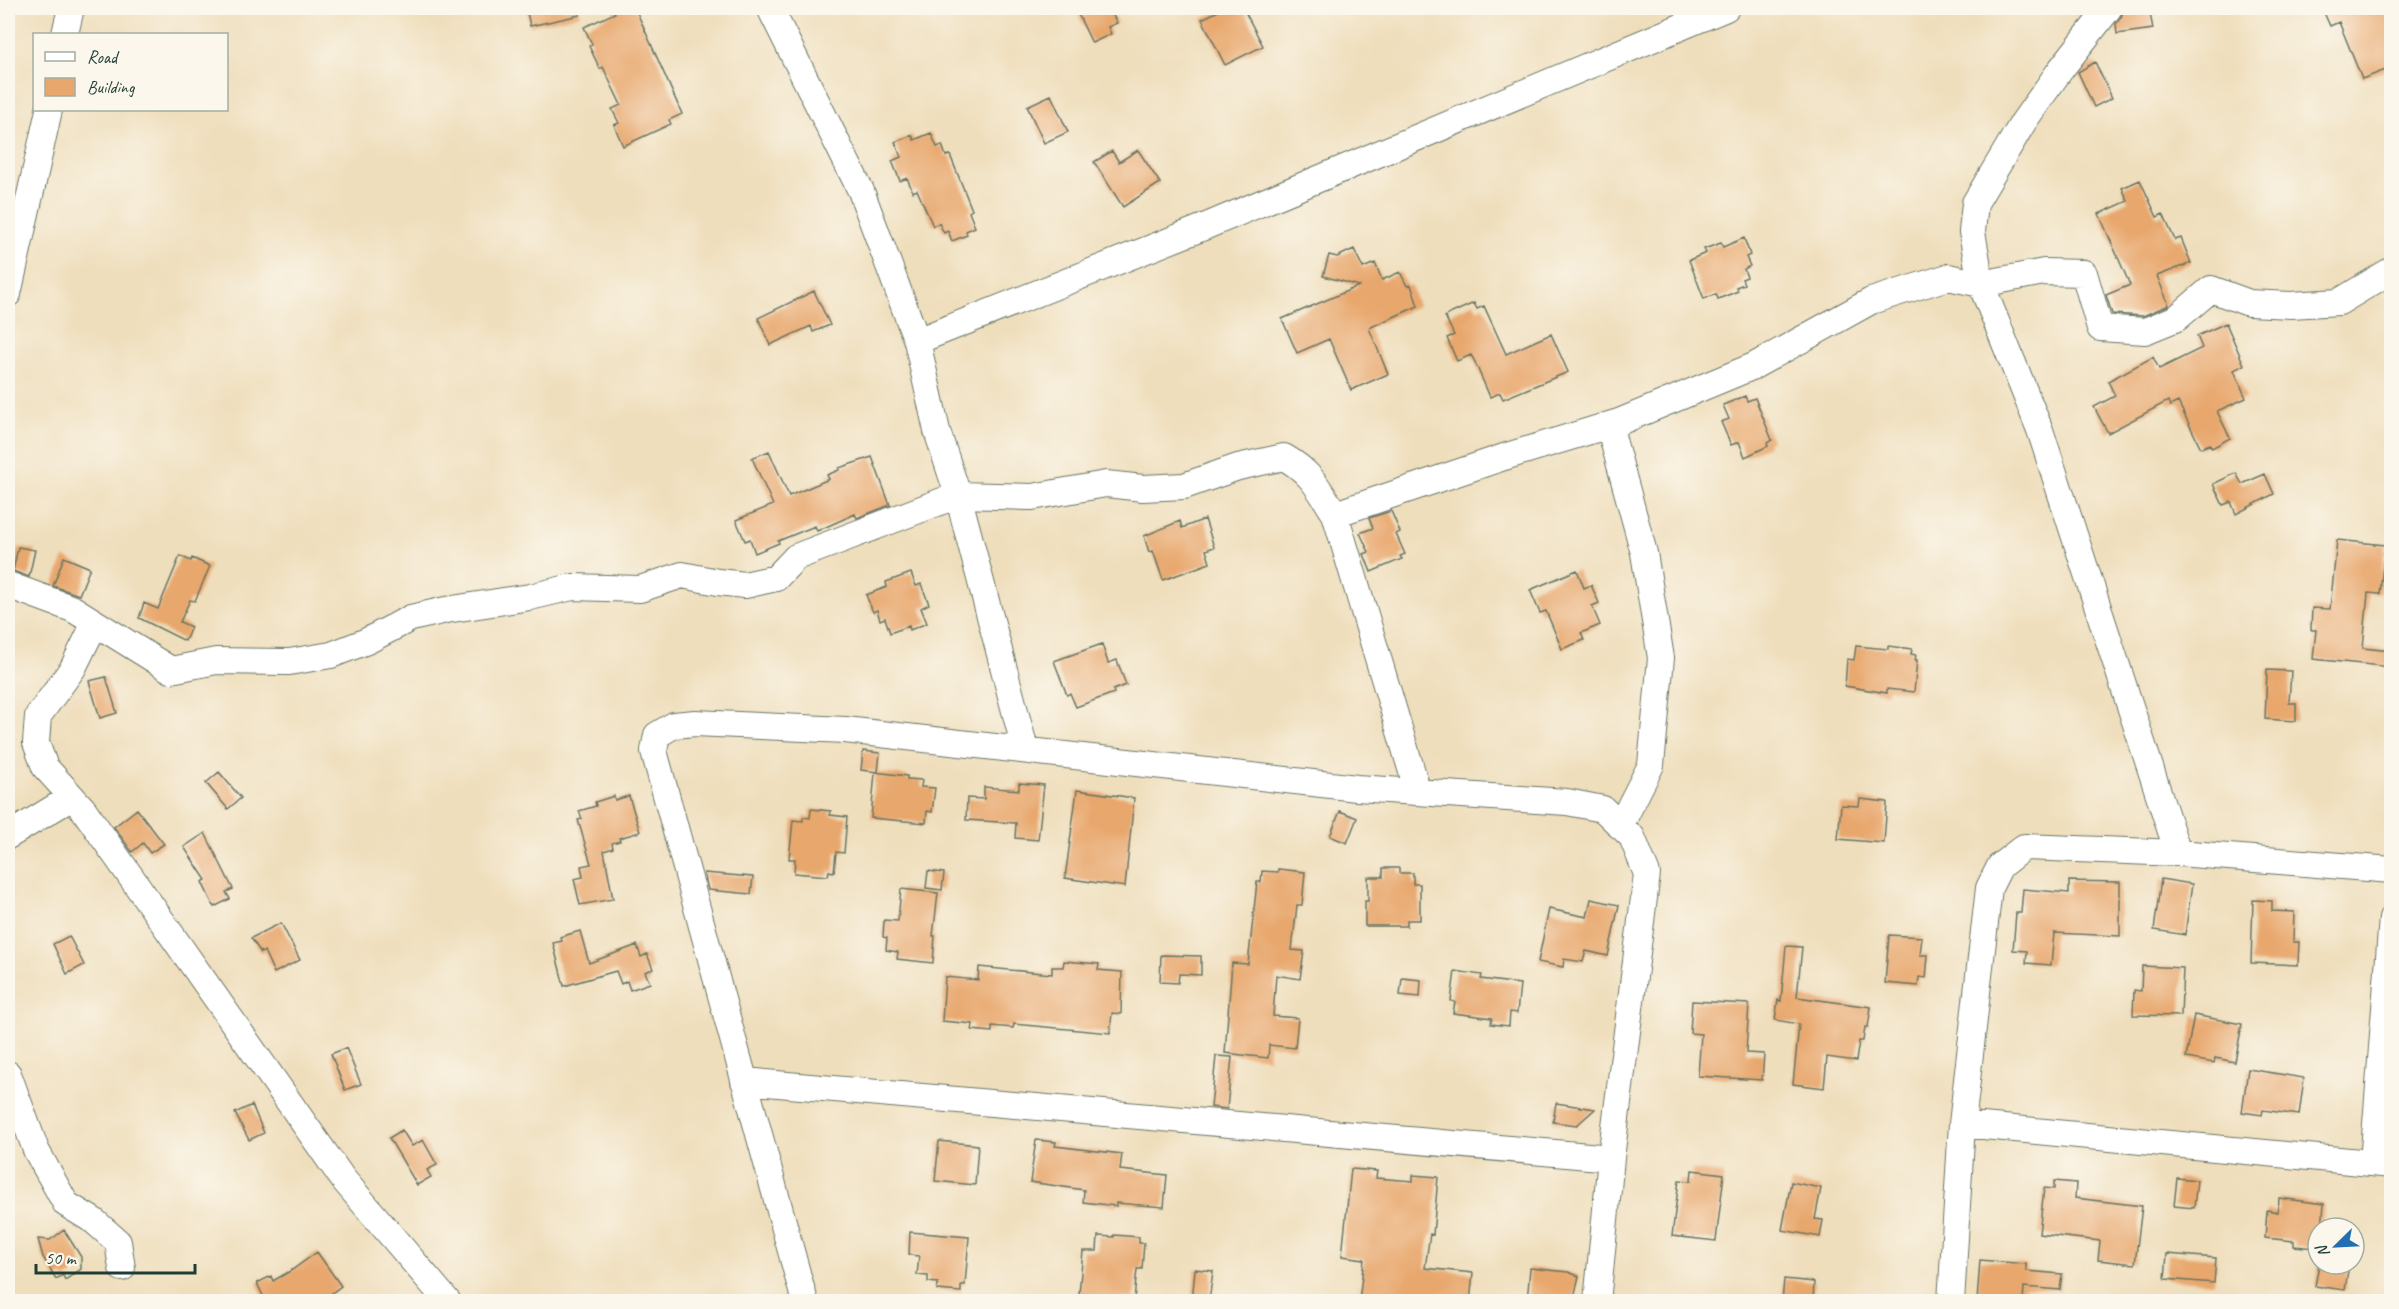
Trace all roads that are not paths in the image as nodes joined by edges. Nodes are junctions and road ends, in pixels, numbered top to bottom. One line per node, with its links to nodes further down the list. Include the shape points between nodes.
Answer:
1 (71, 8): 5 (street)
2 (770, 8): 10 (street, via 861,191)
3 (1726, 8): 10 (street, via 1204,227)
4 (2109, 8): 8 (street, via 2024,121 1975,203 1972,232)
5 (65, 33)
6 (49, 111): 9 (street)
7 (2391, 270): 8 (street, via 2339,302 2249,303 2211,289 2177,318 2145,332 2100,328 2084,273 2044,272)
8 (1981, 284): 11 (street, via 1948,277 1871,301 1754,366); 21 (street, via 2040,430)
9 (8, 294)
10 (917, 341): 12 (street, via 937,431)
11 (1609, 425): 13 (street); 19 (street, via 1644,553 1661,658 1651,765)
12 (958, 495): 13 (street, via 1032,497 1106,484 1143,488 1184,486 1238,467 1284,457 1311,476); 15 (street, via 796,557 776,578 745,585 682,575 640,590 572,587 411,618 331,655 289,662 216,661 171,670); 16 (street)
13 (1335, 514): 17 (street)
14 (8, 585): 15 (street, via 74,609)
15 (95, 623): 18 (street, via 73,668 38,716 36,743 45,767)
16 (1025, 749): 17 (street); 25 (street, via 845,730 706,723 674,725 657,735 654,751)
17 (1418, 792): 19 (street, via 1567,802 1603,809)
18 (72, 797): 20 (street); 30 (street, via 343,1179)
19 (1620, 826): 27 (street, via 1632,837 1647,874)
20 (8, 836)
21 (2178, 853): 22 (street); 26 (street, via 2024,847 2000,866 1989,888)
22 (2391, 870)
23 (2391, 918): 28 (street)
24 (8, 1074): 29 (street, via 36,1150 66,1204 118,1242)
25 (744, 1081): 27 (street); 31 (street)
26 (1962, 1124): 28 (street); 33 (street)
27 (1611, 1158): 32 (street)
28 (2382, 1164)
29 (122, 1268)
30 (448, 1302)
31 (805, 1302)
32 (1597, 1302)
33 (1951, 1302)

